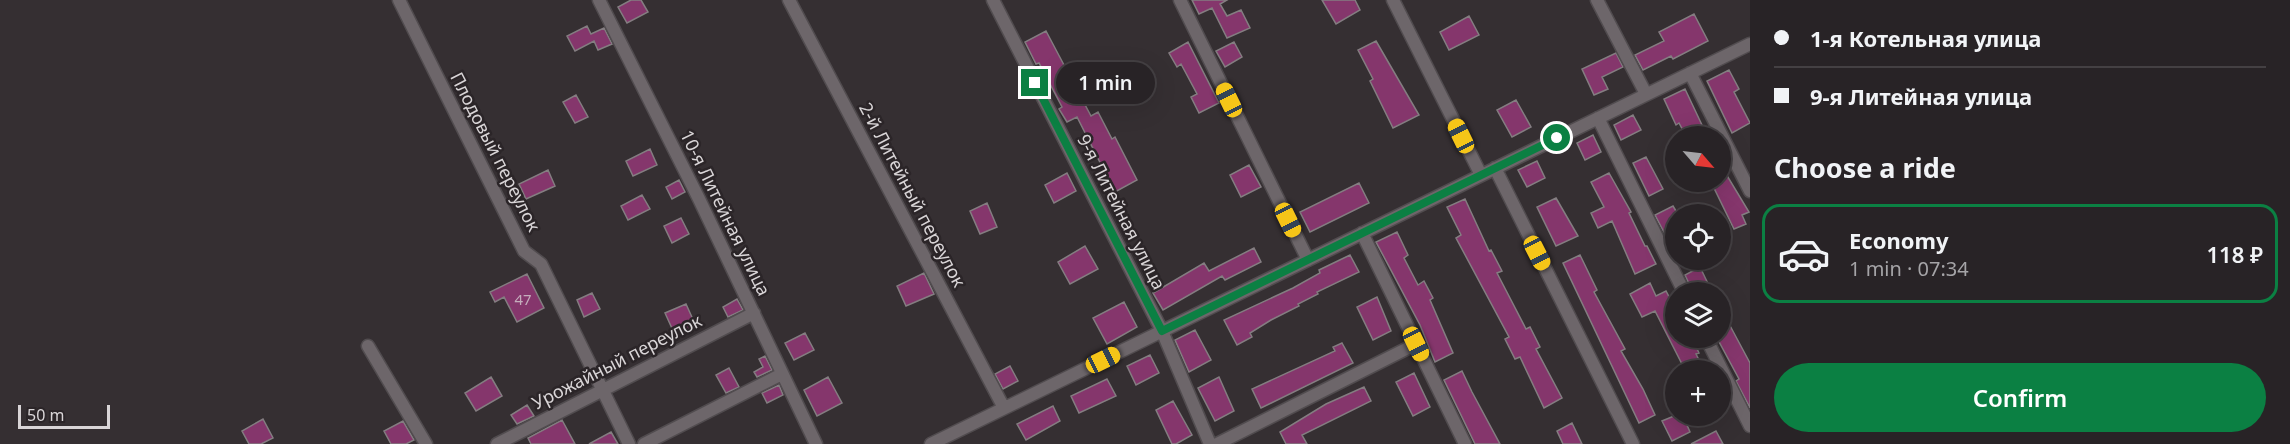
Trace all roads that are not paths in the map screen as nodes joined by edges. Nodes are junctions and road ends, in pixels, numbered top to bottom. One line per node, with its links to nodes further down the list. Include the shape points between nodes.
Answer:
1 (399, 0): 24 (street, Плодовый переулок, via 525,251 541,264)
2 (599, 0): 18 (street, 10-я Литейная улица)
3 (789, 0): 25 (street, 2-й Литейный переулок)
4 (993, 0): 19 (street, 9-я Литейная улица)
5 (1180, 0): 16 (street)
6 (1393, 0): 13 (street)
7 (1598, 0): 10 (street)
8 (1750, 44): 9 (street)
9 (1690, 73): 10 (street); 14 (street)
10 (1646, 94): 11 (street)
11 (1598, 118): 12 (street); 17 (street)
12 (1495, 168): 13 (street); 37 (street)
13 (1480, 175): 15 (street)
14 (1750, 191)
15 (1362, 233): 16 (street); 20 (street)
16 (1308, 260): 19 (street)
17 (1679, 282)
18 (754, 313): 23 (street, 10-я Литейная улица); 24 (street, Урожайный переулок)
19 (1162, 331): 25 (street); 34 (street, 9-я Литейная улица)
20 (1416, 344): 35 (street); 36 (street)
21 (368, 346): 28 (street)
22 (1711, 348): 26 (street)
23 (782, 374): 31 (street); 32 (street, 10-я Литейная улица)
24 (602, 390): 29 (street, Урожайный переулок); 30 (street, Плодовый переулок)
25 (1004, 408): 27 (street)
26 (1750, 426)
27 (953, 439): 33 (street)
28 (426, 444)
29 (496, 444)
30 (629, 444)
31 (644, 444)
32 (816, 444)
33 (931, 444)
34 (1210, 444)
35 (1217, 444)
36 (1465, 444)
37 (1633, 444)

